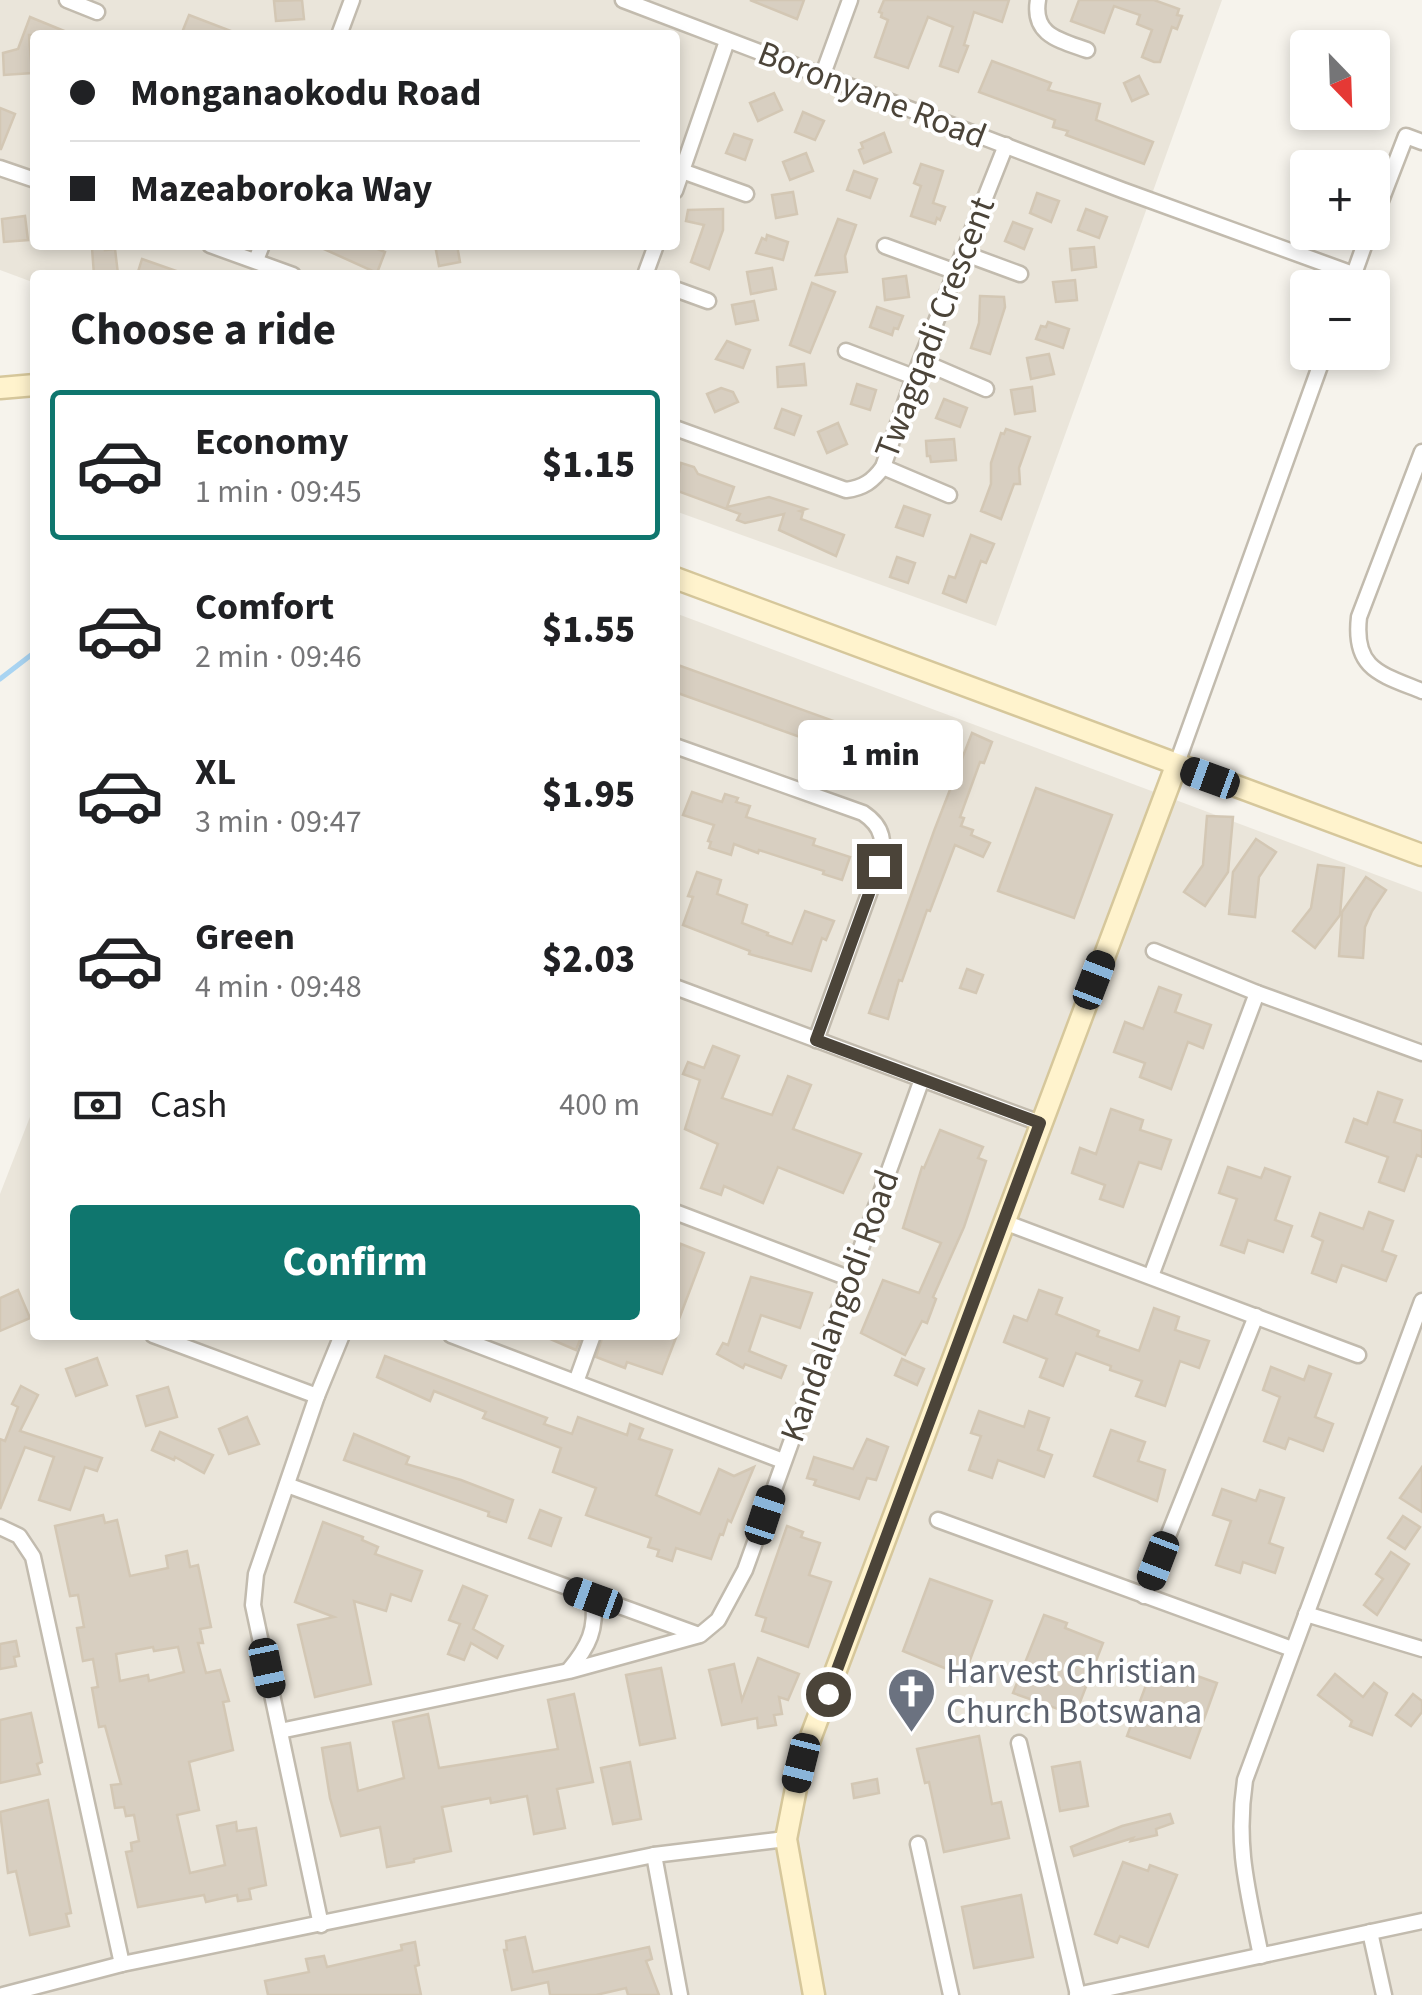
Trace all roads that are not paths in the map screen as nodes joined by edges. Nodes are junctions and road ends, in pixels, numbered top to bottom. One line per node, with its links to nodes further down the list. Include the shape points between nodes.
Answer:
1 (67, 0): 6 (street)
2 (352, 0): 7 (street)
3 (623, 0): 8 (street, Boronyane Road)
4 (850, 0): 10 (street)
5 (1038, 0): 9 (street, via 1040,28)
6 (98, 12)
7 (340, 30)
8 (728, 40): 10 (street, Boronyane Road); 14 (street)
9 (1087, 50)
10 (823, 74): 12 (street, Boronyane Road)
11 (1422, 142): 16 (street, via 1406,136)
12 (1006, 146): 22 (street, Twagqadi Crescent); 25 (street, Boronyane Road)
13 (0, 168): 17 (street)
14 (682, 171): 15 (street); 18 (street)
15 (680, 177)
16 (1390, 177)
17 (30, 178)
18 (746, 194)
19 (885, 246): 26 (street)
20 (225, 250): 23 (street)
21 (260, 250): 23 (street)
22 (963, 253): 26 (street, Twagqadi Crescent); 27 (street)
23 (256, 260): 24 (street)
24 (281, 270)
25 (1323, 270)
26 (956, 272): 31 (street, Twagqadi Crescent)
27 (1020, 274)
28 (680, 291): 29 (street)
29 (708, 301)
30 (846, 351): 33 (street)
31 (920, 361): 33 (street, Twagqadi Crescent); 36 (street)
32 (1319, 370): 44 (street)
33 (914, 377): 39 (street, Twagqadi Crescent)
34 (30, 385): 35 (street)
35 (0, 388)
36 (986, 389)
37 (680, 430): 39 (street, Twagqadi Crescent, via 846,490 866,485)
38 (1422, 452): 42 (street, via 1357,637 1372,669)
39 (883, 467): 40 (street)
40 (950, 495)
41 (680, 580): 44 (street)
42 (1422, 690)
43 (680, 748): 49 (street, via 862,812 880,829 879,866)
44 (1176, 766): 45 (street); 52 (street)
45 (1422, 855)
46 (1154, 951): 48 (street)
47 (680, 989): 49 (street)
48 (1257, 993): 50 (street); 55 (street)
49 (816, 1040): 51 (street)
50 (1422, 1052)
51 (922, 1079): 52 (street); 56 (street, Kandalangodi Road)
52 (1040, 1123): 54 (street)
53 (680, 1214): 56 (street)
54 (1004, 1222): 55 (street); 79 (street, via 801,1763)
55 (1152, 1276): 58 (street)
56 (851, 1279): 66 (street, Kandalangodi Road)
57 (1422, 1301): 72 (street)
58 (1256, 1316): 63 (street); 70 (street)
59 (166, 1340): 65 (street)
60 (340, 1340): 65 (street)
61 (464, 1340): 64 (street)
62 (591, 1340): 64 (street)
63 (1358, 1355)
64 (576, 1382): 66 (street)
65 (317, 1396): 67 (street)
66 (783, 1461): 73 (street, Kandalangodi Road, via 745,1570 718,1620)
67 (287, 1485): 71 (street); 77 (street, via 256,1574 253,1605)
68 (938, 1520): 70 (street)
69 (0, 1527): 86 (street, via 19,1536 33,1557)
70 (1144, 1596): 74 (street)
71 (593, 1598): 73 (street); 76 (street, via 593,1633)
72 (1306, 1614): 74 (street); 75 (street)
73 (700, 1635): 76 (street)
74 (1292, 1649): 85 (street, via 1246,1780 1239,1821)
75 (1422, 1649)
76 (569, 1670): 77 (street)
77 (280, 1731): 83 (street)
78 (1019, 1743): 91 (street)
79 (786, 1838): 81 (street); 89 (street)
80 (918, 1844): 90 (street)
81 (654, 1855): 83 (street); 88 (street)
82 (1422, 1920): 84 (street)
83 (320, 1924): 86 (street)
84 (1370, 1932): 85 (street); 92 (street)
85 (1261, 1956): 91 (street)
86 (122, 1964): 87 (street)
87 (3, 1995)
88 (680, 1995)
89 (814, 1995)
90 (950, 1995)
91 (1077, 1995)
92 (1384, 1995)

